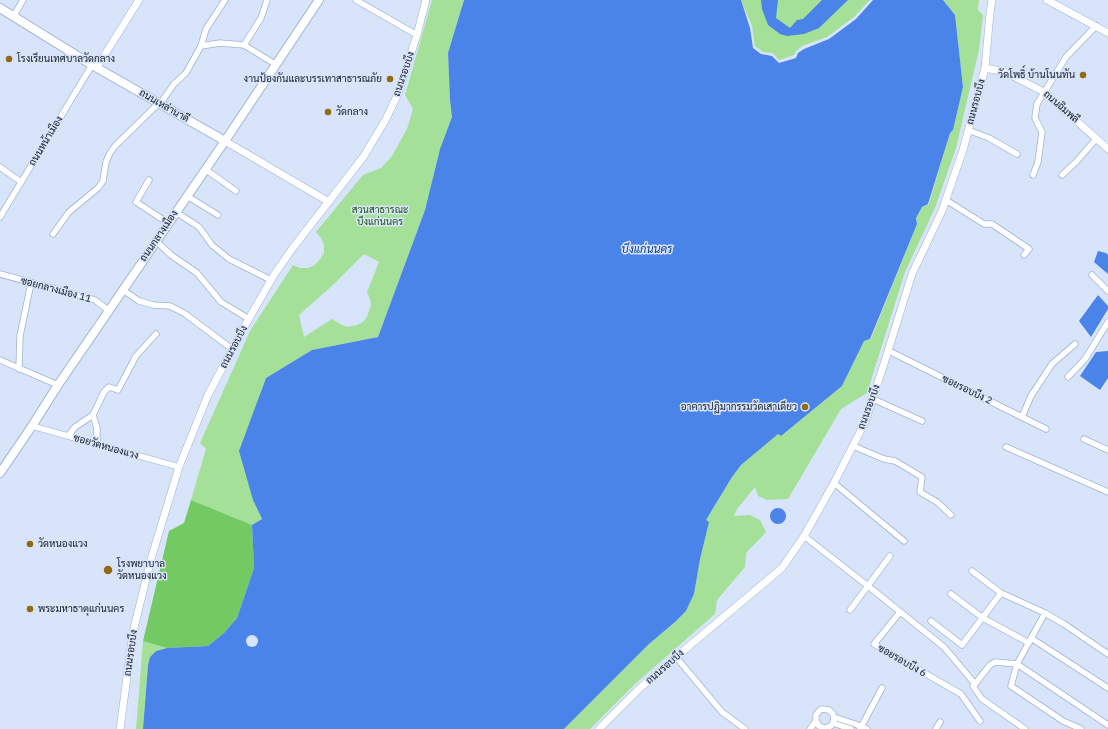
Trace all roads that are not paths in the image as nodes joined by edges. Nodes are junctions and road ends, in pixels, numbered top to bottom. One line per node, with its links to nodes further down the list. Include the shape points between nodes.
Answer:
1 (23, 0): 11 (street)
2 (139, 0): 18 (street, ถนนหน้าเมือง)
3 (225, 0): 16 (street, via 206,29)
4 (267, 0): 15 (street, via 261,18)
5 (319, 0): 17 (main road, ถนนกลางเมือง)
6 (356, 0): 14 (street)
7 (426, 0): 14 (street, ถนนรอบบึง)
8 (992, 0): 19 (street, ถนนรอบบึง)
9 (1047, 0): 12 (street)
10 (0, 8): 11 (main road, ถนนเหล่านาดี)
11 (13, 17): 18 (main road, ถนนเหล่านาดี)
12 (1096, 26): 13 (street); 20 (street, via 1066,56)
13 (1108, 33)
14 (417, 35): 36 (street, ถนนรอบบึง, via 397,96 386,119 364,156)
15 (244, 45): 16 (street, via 220,43); 17 (street)
16 (201, 46): 21 (street, via 186,73)
17 (275, 64): 24 (main road, ถนนกลางเมือง)
18 (94, 66): 21 (main road, ถนนเหล่านาดี); 32 (street, ถนนหน้าเมือง)
19 (985, 68): 20 (street, ถนนฉิมพลี, via 1005,72); 22 (street, ถนนรอบบึง)
20 (1044, 92): 23 (street, ถนนฉิมพลี); 29 (street, via 1037,104 1035,118 1042,132 1038,162)
21 (160, 103): 24 (main road, ถนนเหล่านาดี); 41 (street, via 115,146 106,162 103,181 69,212)
22 (968, 130): 26 (street, via 989,138); 35 (street, ถนนรอบบึง)
23 (1096, 139): 25 (street, ถนนฉิมพลี); 30 (street)
24 (225, 141): 28 (main road, ถนนกลางเมือง); 36 (street, ถนนเหล่านาดี)
25 (1108, 149)
26 (1017, 154)
27 (0, 167): 32 (street)
28 (205, 169): 33 (street); 34 (main road, ถนนกลางเมือง)
29 (1033, 175)
30 (1062, 175)
31 (149, 180): 40 (street, via 136,202)
32 (21, 182): 38 (street, ถนนหน้าเมือง)
33 (236, 191)
34 (187, 196): 37 (main road, ถนนกลางเมือง); 39 (street)
35 (946, 200): 43 (street, via 984,224 992,224 1029,249); 56 (street, ถนนรอบบึง, via 912,274)
36 (329, 202): 46 (street, ถนนรอบบึง)
37 (176, 212): 40 (main road, ถนนกลางเมือง); 46 (street, via 199,227 212,245 229,259)
38 (1, 214)
39 (218, 215)
40 (168, 223): 42 (main road, ถนนกลางเมือง)
41 (54, 234)
42 (156, 241): 48 (main road, ถนนกลางเมือง); 51 (street, via 197,273 222,302)
43 (1024, 255)
44 (0, 274): 47 (street, ซอยกลางเมือง 11)
45 (1092, 275): 49 (street)
46 (271, 280): 51 (street, ถนนรอบบึง)
47 (31, 283): 50 (street, ซอยกลางเมือง 11, via 95,300); 58 (street, via 20,336)
48 (123, 290): 50 (main road, ถนนกลางเมือง); 55 (street, via 139,301 177,309)
49 (1108, 291)
50 (109, 311): 60 (main road, ถนนกลางเมือง)
51 (249, 319): 55 (street, ถนนรอบบึง)
52 (1108, 322): 59 (street, via 1085,359)
53 (156, 334): 62 (street, via 136,356 118,390 109,387 104,392)
54 (1075, 344): 63 (street, via 1052,364 1031,396)
55 (232, 349): 73 (street, ถนนรอบบึง, via 208,395)
56 (889, 351): 61 (street, ถนนรอบบึง); 63 (street, ซอยรอบบึง 2)
57 (0, 360): 58 (street)
58 (19, 368): 60 (street)
59 (1068, 377)
60 (58, 384): 65 (main road, ถนนกลางเมือง)
61 (873, 399): 64 (street); 70 (street, ถนนรอบบึง)
62 (93, 415): 67 (street, via 74,427); 69 (street, via 97,428)
63 (1022, 417): 66 (street, ซอยรอบบึง 2)
64 (922, 421)
65 (32, 426): 67 (street, ซอยวัดหนองแวง); 74 (main road, ถนนกลางเมือง)
66 (1046, 429)
67 (68, 436): 69 (street, ซอยวัดหนองแวง)
68 (1084, 439): 72 (street)
69 (97, 444): 73 (street, ซอยวัดหนองแวง)
70 (853, 446): 75 (street, ถนนรอบบึง); 77 (street, via 895,461 922,477 920,492 937,502)
71 (1006, 447): 76 (street)
72 (1108, 450)
73 (179, 467): 104 (street, ถนนรอบบึง, via 151,559 133,632)
74 (0, 473)
75 (834, 483): 78 (street, ถนนรอบบึง); 79 (street)
76 (1108, 492)
77 (951, 515)
78 (804, 536): 82 (street); 92 (street, ถนนรอบบึง, via 782,568)
79 (904, 541)
80 (890, 556): 82 (street)
81 (972, 571): 83 (street)
82 (868, 586): 85 (street); 86 (street)
83 (1001, 592): 87 (street); 88 (street)
84 (951, 594): 88 (street)
85 (850, 610)
86 (900, 612): 94 (street, via 944,647); 99 (street, ซอยรอบบึง 6, via 874,644 960,694)
87 (1044, 614): 90 (street); 91 (street, via 1064,624)
88 (983, 618): 89 (street, via 962,645); 90 (street)
89 (931, 621)
90 (1030, 640): 93 (street); 96 (street)
91 (1108, 654)
92 (676, 657): 105 (street, ถนนรอบบึง); 106 (street, via 722,712)
93 (1017, 664): 94 (street, via 995,662); 101 (street); 111 (street, via 1010,686 1063,721)
94 (974, 684): 110 (street, via 982,699)
95 (882, 688): 103 (street)
96 (1108, 688)
97 (833, 720): 98 (street, via 833,714 829,710 822,709 816,715); 102 (street); 103 (street); 108 (street)
98 (816, 721): 102 (street); 107 (street)
99 (980, 721)
100 (940, 722): 109 (street)
101 (1108, 725)
102 (824, 728)
103 (863, 728)
104 (120, 729)
105 (599, 729)
106 (746, 729)
107 (810, 729)
108 (851, 729)
109 (936, 729)
110 (1026, 729)
111 (1081, 729)

